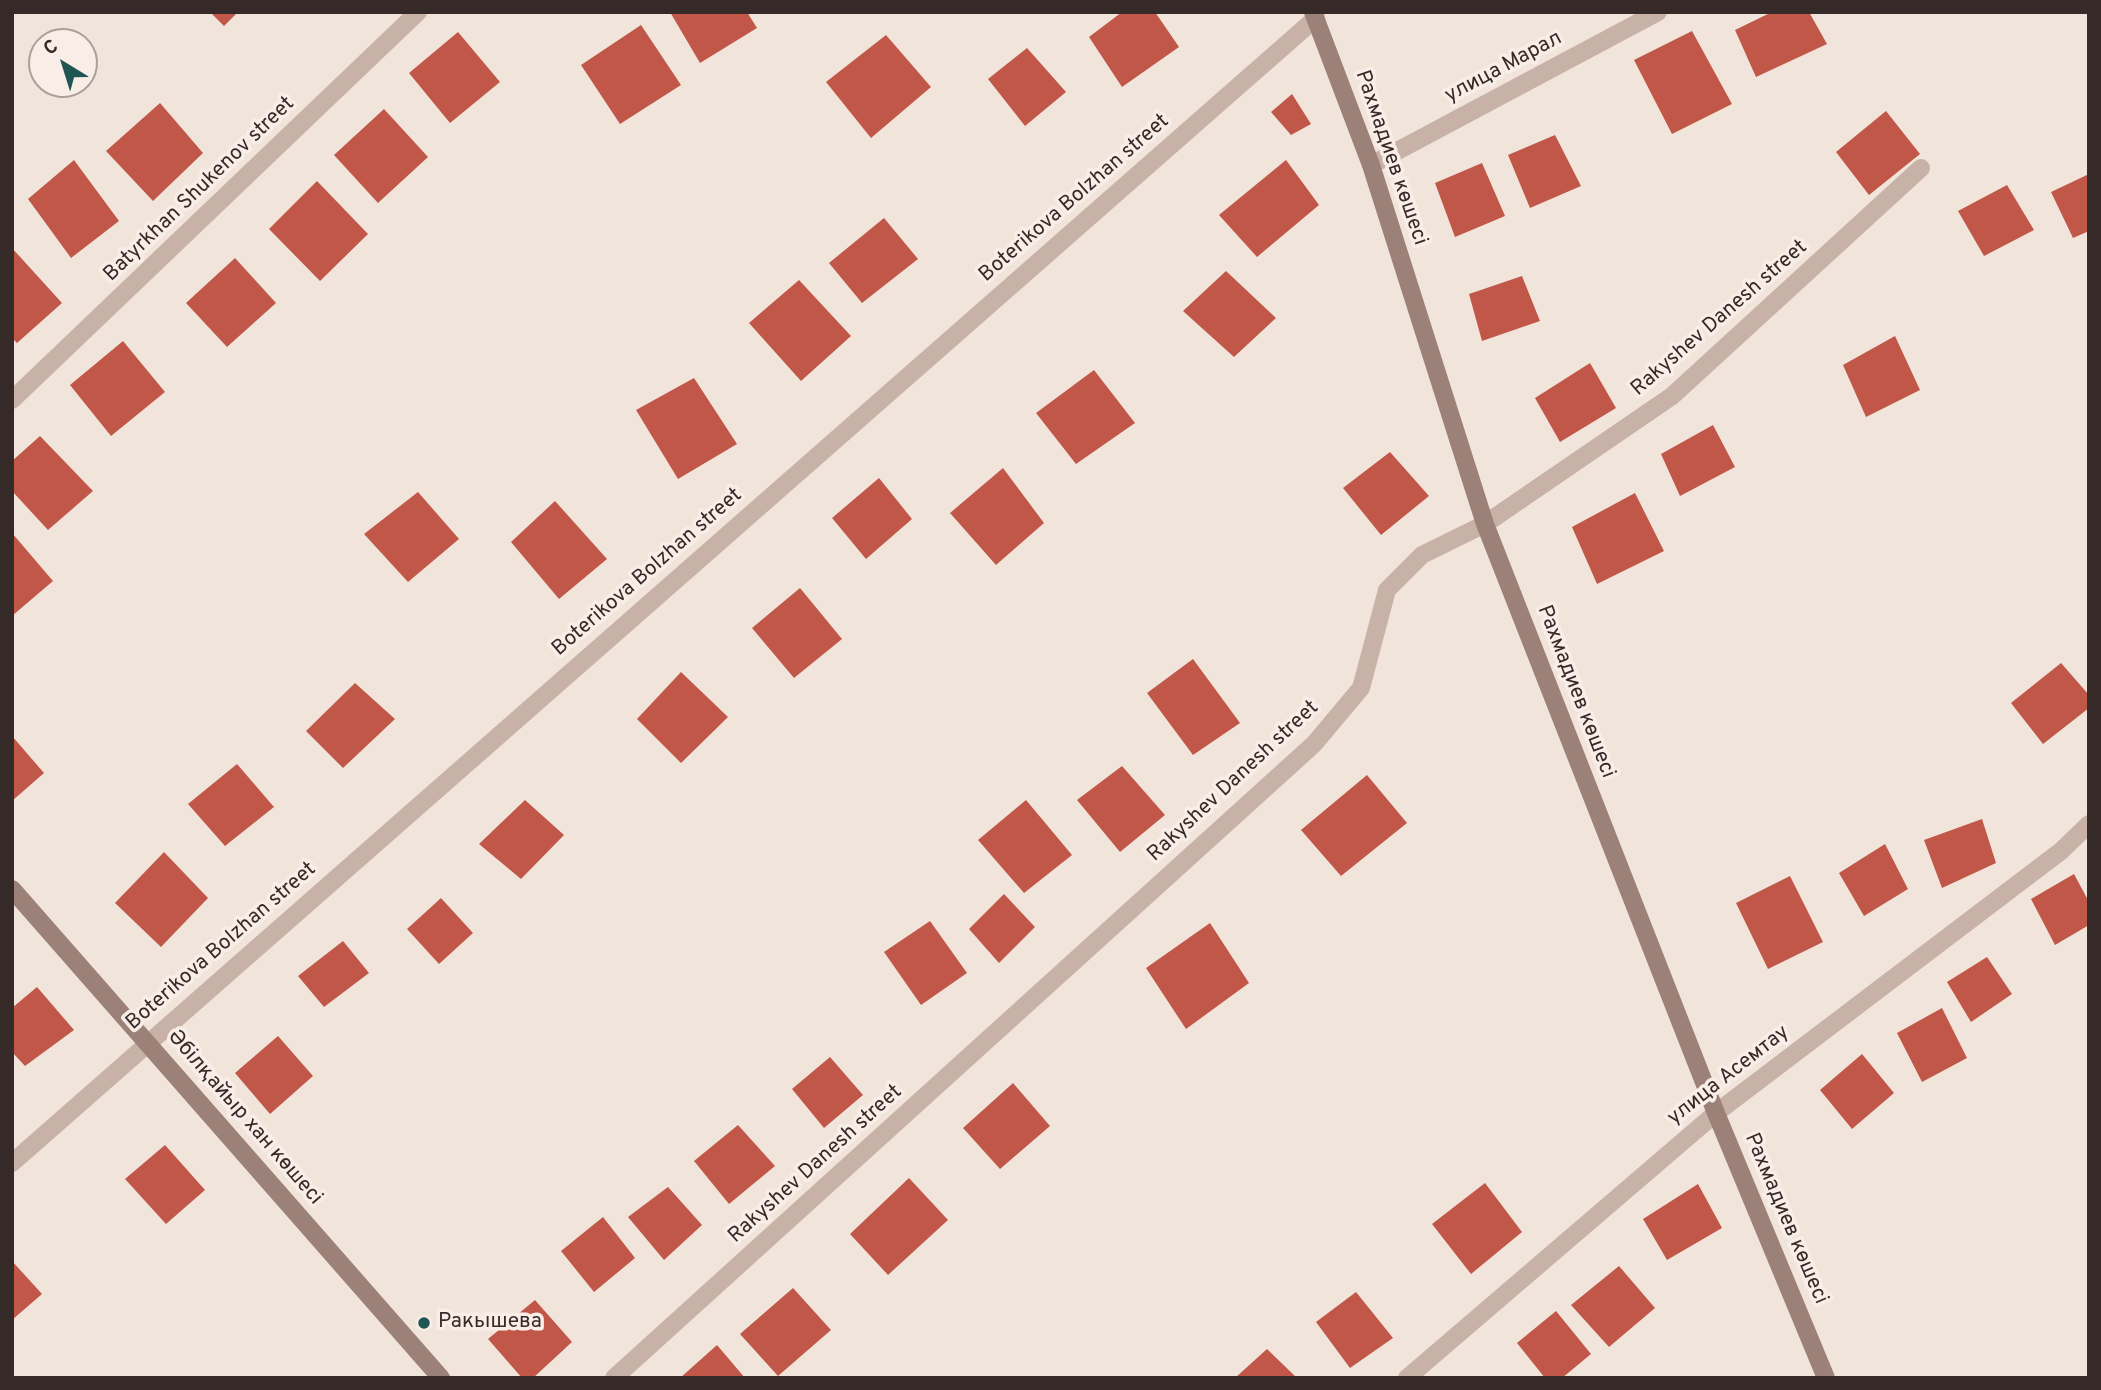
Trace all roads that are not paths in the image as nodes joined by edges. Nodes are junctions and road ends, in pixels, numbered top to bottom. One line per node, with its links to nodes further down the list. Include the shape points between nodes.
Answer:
1 (418, 12): 6 (street, Batyrkhan Shukenov street)
2 (1658, 12): 4 (street, улица Марал)
3 (1314, 15): 4 (street, Рахмадиев көшесі); 10 (street, Boterikova Bolzhan street)
4 (1371, 165): 7 (street, Рахмадиев көшесі)
5 (1921, 168): 7 (street, Rakyshev Danesh street, via 1672,397)
6 (12, 400)
7 (1485, 524): 11 (street, Рахмадиев көшесі); 14 (street, Rakyshev Danesh street, via 1422,555 1387,590 1362,688 1314,744)
8 (2089, 824): 11 (street, улица Асемтау, via 2061,851)
9 (12, 890): 10 (street, Әбілқайыр хан көшесі)
10 (147, 1043): 12 (street, Boterikova Bolzhan street); 13 (street, Әбілқайыр хан көшесі)
11 (1716, 1113): 15 (street, улица Асемтау); 16 (street, Рахмадиев көшесі)
12 (12, 1163)
13 (440, 1378)
14 (614, 1378)
15 (1407, 1378)
16 (1826, 1378)

